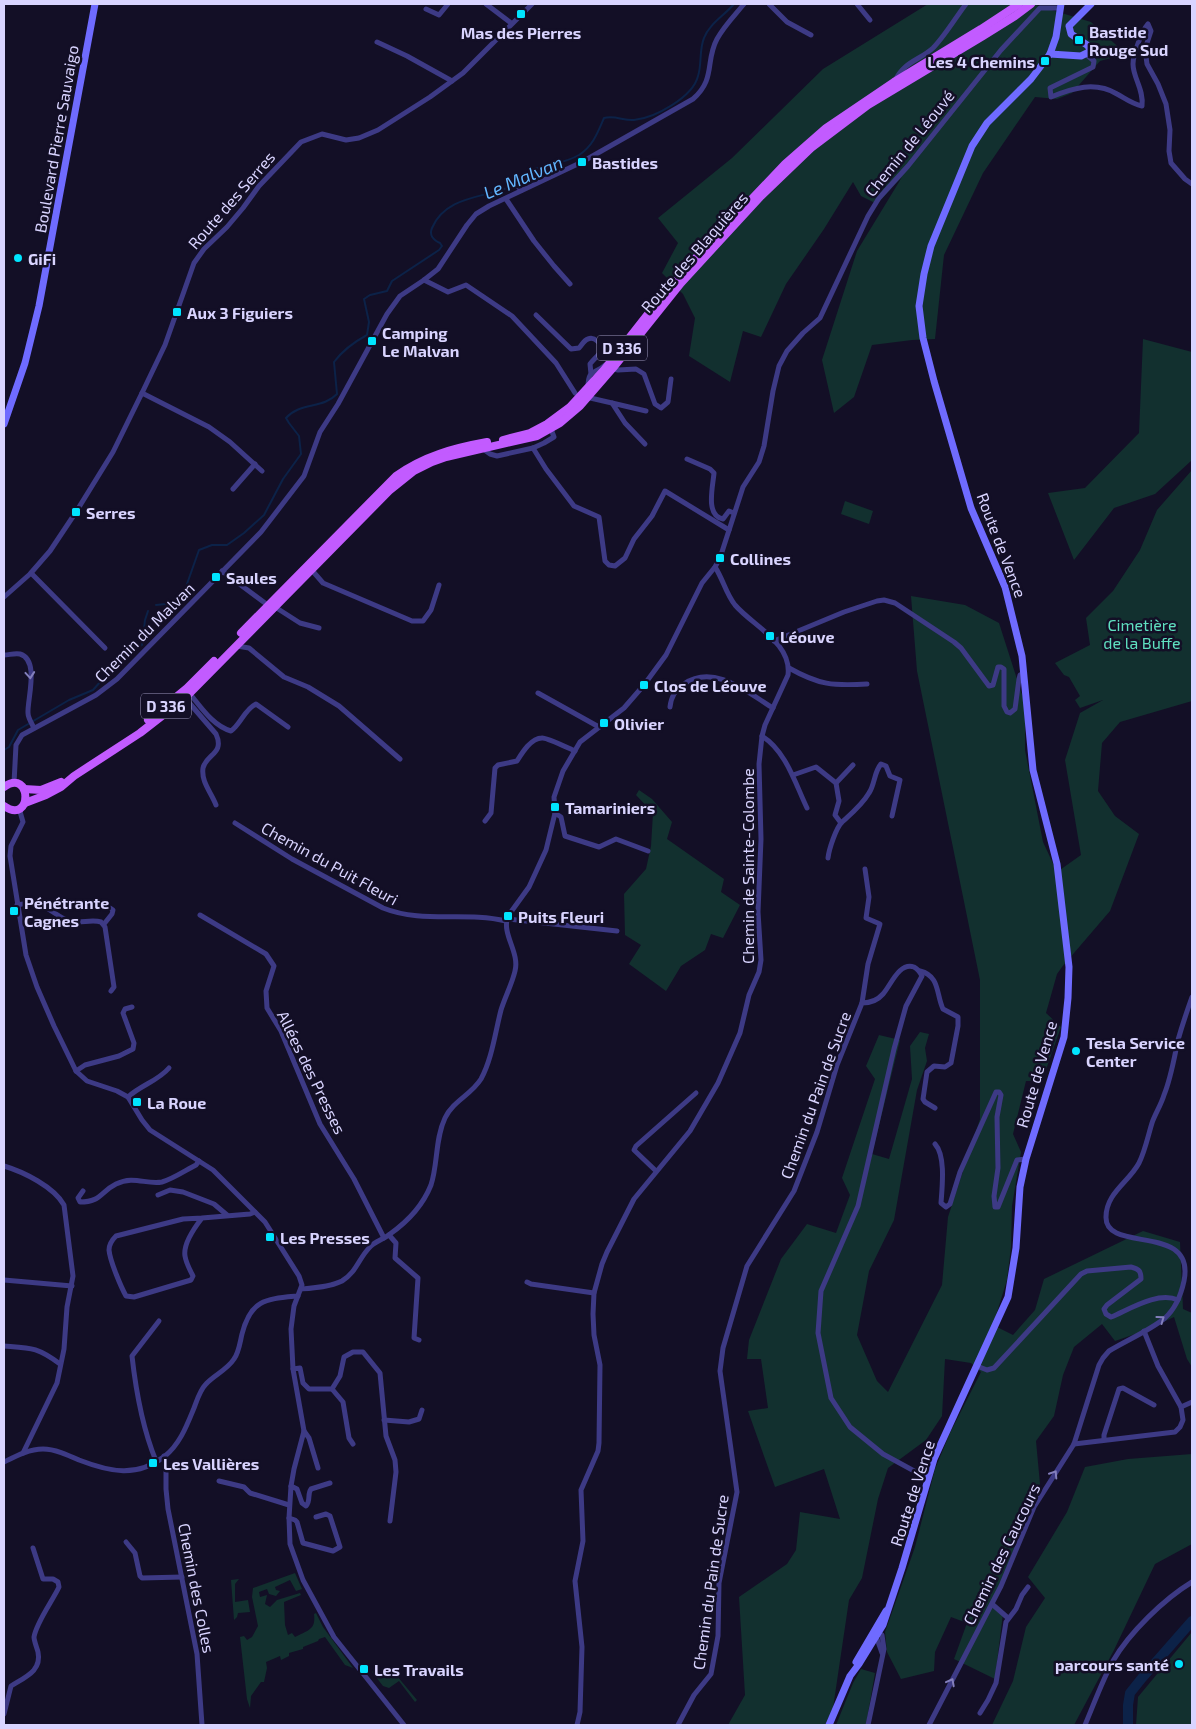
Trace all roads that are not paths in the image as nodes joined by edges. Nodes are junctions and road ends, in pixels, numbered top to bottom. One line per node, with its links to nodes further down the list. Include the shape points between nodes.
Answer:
1 (95, 4): 41 (main road, Boulevard Pierre Sauvaigo, via 35,323)
2 (448, 4): 13 (street, via 439,15)
3 (486, 4): 15 (street)
4 (532, 4): 15 (street, Route des Serres)
5 (744, 4): 26 (street, Chemin du Malvan, via 718,38 707,82 693,99 582,162)
6 (769, 4): 16 (street, via 786,22)
7 (857, 4): 14 (street)
8 (966, 4): 21 (street, via 932,48 909,63)
9 (1019, 4): 21 (main road, Route des Blaquières / D 336)
10 (1031, 4): 20 (main road, Route des Blaquières / D 336)
11 (1091, 4): 18 (main road, via 1069,26 1071,34 1087,45)
12 (1061, 5): 19 (main road, Route de Vence); 51 (street, Chemin de Léouvé, via 1040,8 1001,50 879,198 820,318 787,351 778,366 764,446)
13 (426, 9)
14 (870, 20)
15 (511, 24): 22 (street, Route des Serres)
16 (811, 35)
17 (377, 42): 22 (street)
18 (1089, 52): 19 (main road, via 1081,56); 25 (street, via 1088,56 1094,61 1093,67 1050,88 1051,97 1082,86 1102,88 1142,106 1143,97 1133,64 1148,24 1151,31 1145,49 1147,64 1166,104 1171,163)
19 (1050, 54): 66 (main road, Route de Vence, via 1031,79 987,123 972,146 931,246 919,306 934,381 971,508 1009,598)
20 (926, 70): 21 (street); 23 (main road, Route des Blaquières / D 336)
21 (906, 74): 23 (street, via 906,79); 31 (main road, Route des Blaquières / D 336, via 826,128 785,164 676,280)
22 (452, 81): 35 (street, Route des Serres, via 378,130 346,140 322,134 314,136 301,142 284,158 194,263 165,344)
23 (890, 91): 32 (main road, Route des Blaquières / D 336, via 830,132 761,196 681,282)
24 (510, 180): 26 (street)
25 (1191, 181)
26 (522, 190): 27 (street, Chemin du Malvan)
27 (506, 199): 28 (street, Chemin du Malvan, via 476,214 466,224 438,269); 29 (street, via 534,241)
28 (424, 280): 36 (street, via 448,292 466,285 512,316 556,363); 55 (street, Chemin du Malvan, via 400,296 387,314 320,432 304,476 261,532)
29 (570, 284)
30 (536, 315): 33 (street, via 571,349 579,348 586,339 599,342 601,352 590,364)
31 (632, 335): 32 (street); 33 (main road, Route des Blaquières / D 336)
32 (613, 368): 33 (street); 34 (street, via 636,369 644,374 654,404 661,408 668,402); 37 (main road, Route des Blaquières / D 336)
33 (594, 377): 37 (street); 39 (main road, Route des Blaquières / D 336)
34 (671, 379)
35 (142, 393): 48 (street, via 209,427); 56 (street, Route des Serres, via 76,512)
36 (575, 393)
37 (588, 397): 38 (street); 39 (street); 42 (main road, Route des Blaquières / D 336)
38 (612, 403): 40 (street); 44 (street)
39 (567, 410): 42 (street); 43 (main road, Route des Blaquières / D 336)
40 (646, 411)
41 (4, 424)
42 (551, 429): 43 (street, via 534,434); 45 (main road, Route des Blaquières / D 336, via 537,436); 46 (street, via 554,437)
43 (530, 432): 54 (main road, Route des Blaquières / D 336, via 437,454 408,467 379,492)
44 (645, 444)
45 (482, 448): 46 (street, via 497,456); 54 (main road, Route des Blaquières / D 336, via 439,459 414,471)
46 (532, 448): 52 (street, via 574,506 599,518 605,562 609,565 615,566 625,558 665,491)
47 (687, 459): 51 (street, via 714,473 713,514 722,519 730,511)
48 (255, 464): 49 (street); 50 (street)
49 (262, 471)
50 (233, 490)
51 (734, 513): 52 (street, Chemin de Léouvé)
52 (729, 530): 53 (street, Chemin de Léouvé)
53 (715, 567): 61 (street, via 735,605); 73 (street, Chemin de Léouvé, via 702,583 657,669 624,708)
54 (308, 569): 57 (street, via 323,583 412,620 423,621 431,610); 59 (main road, Route des Blaquières / D 336)
55 (222, 571): 59 (street); 74 (street, Chemin du Malvan, via 117,680)
56 (31, 573): 58 (street, Route des Serres); 63 (street)
57 (439, 585)
58 (4, 597)
59 (272, 606): 60 (street, via 300,622); 62 (main road, Route des Blaquières / D 336); 76 (main road, Route des Blaquières / D 336, via 187,688)
60 (320, 628)
61 (774, 641): 65 (street); 66 (street, via 844,612 884,600 895,603 954,642 988,686 995,681 998,667 1004,669 1004,706 1007,712 1015,709 1019,679)
62 (237, 646): 69 (main road, Route des Blaquières / D 336); 78 (street, via 249,648 284,677 339,706)
63 (105, 648)
64 (4, 655): 74 (street, one-way to 74, via 22,655 29,665 28,716)
65 (789, 668): 67 (street, via 832,685); 71 (street)
66 (1024, 673): 115 (main road, Route de Vence, via 1033,770 1057,864 1069,967 1064,1037)
67 (867, 684)
68 (538, 693): 73 (street)
69 (187, 696): 72 (street, via 224,729 231,731 235,728 250,707 256,704); 76 (main road, Route des Blaquières / D 336); 86 (street, via 218,739 218,746 204,765 203,772 205,785)
70 (670, 706): 71 (street, via 680,686 705,676 726,680)
71 (773, 708): 75 (street, Chemin de Sainte-Colombe)
72 (288, 726)
73 (599, 727): 77 (street, Chemin de Léouvé, via 583,738)
74 (34, 728): 82 (street, Chemin du Malvan, via 22,735 16,745)
75 (762, 736): 80 (street, via 776,747); 118 (street, Chemin de Sainte-Colombe, via 759,764 759,972 740,1033 718,1083 690,1131)
76 (117, 748): 81 (main road, Route des Blaquières / D 336)
77 (575, 751): 90 (street, Chemin de Léouvé, via 563,771 554,797); 92 (street, via 543,737 528,745 517,761 498,765 490,813)
78 (400, 759)
79 (853, 765): 83 (street)
80 (793, 775): 83 (street, via 816,767); 88 (street)
81 (74, 776): 85 (main road, via 41,790); 87 (main road)
82 (14, 783): 84 (main road); 85 (main road)
83 (836, 783): 94 (street, via 839,801 835,815)
84 (4, 787)
85 (24, 789): 87 (main road, via 26,796)
86 (216, 805)
87 (22, 806): 89 (main road); 98 (street, via 23,822 11,846 10,856)
88 (807, 808)
89 (5, 809)
90 (555, 813): 95 (street, via 562,817 565,836 599,847 616,839); 101 (street, Chemin de Léouvé, via 546,850 529,887)
91 (892, 816): 94 (street, via 900,780 890,776 886,766 880,764 870,792)
92 (485, 821)
93 (235, 823): 101 (street, Chemin du Puit Fleuri, via 292,860 399,914)
94 (841, 823): 96 (street)
95 (648, 851)
96 (828, 858)
97 (865, 869): 107 (street, via 869,897 866,918 880,924 868,964)
98 (17, 905): 102 (street, via 33,903 68,921 96,920); 110 (street, via 34,979)
99 (107, 906): 102 (street, via 113,910)
100 (200, 915): 124 (street, Allées des Presses, via 266,954 274,966 266,991 266,1008 281,1031 320,1124)
101 (507, 921): 103 (street, Chemin du Puit Fleuri); 124 (street, via 516,959 515,971 484,1072 476,1086 455,1103 443,1122 428,1190 407,1220)
102 (104, 924): 105 (street, via 114,987)
103 (617, 931)
104 (920, 971): 107 (street, Chemin du Pain de Sucre, via 907,966 901,969 882,995 869,1003); 113 (street, via 934,980 943,1008 958,1017 951,1063 945,1068 934,1066 927,1072 923,1099); 154 (street, via 922,976 906,1006 894,1049 858,1206 821,1291 818,1333 831,1398 850,1427 883,1454)
105 (111, 991)
106 (1192, 997): 131 (street, Chemin des Caucours, via 1164,1096 1139,1162 1110,1200 1106,1218 1106,1225 1118,1234 1160,1243 1180,1253 1186,1275)
107 (862, 1003): 178 (street, Chemin du Pain de Sucre, via 794,1191 747,1266 723,1348 720,1371 737,1492 719,1583 718,1636 711,1674 694,1695)
108 (132, 1007): 110 (street, via 123,1013 134,1043 133,1049)
109 (169, 1068): 112 (street, via 163,1076)
110 (76, 1070): 112 (street, via 87,1081)
111 (696, 1094): 118 (street, via 636,1146 634,1150)
112 (128, 1097): 116 (street, via 150,1130)
113 (936, 1108)
114 (935, 1144): 115 (street, Route de Vence, via 939,1148 943,1172 941,1203 946,1207 996,1092 999,1092 995,1207 998,1207 1017,1160)
115 (1026, 1159): 137 (main road, Route de Vence, via 1008,1297)
116 (199, 1161): 119 (street, via 162,1182 135,1179 116,1184 90,1202 80,1202 78,1198); 121 (street, via 222,1177)
117 (4, 1166): 127 (street, via 53,1191 62,1201)
118 (656, 1171): 129 (street, Chemin de Sainte-Colombe, via 626,1213 607,1252)
119 (83, 1191)
120 (158, 1195): 122 (street, via 170,1190 183,1192 214,1204)
121 (255, 1212): 122 (street); 128 (street, via 296,1270)
122 (227, 1215): 123 (street)
123 (202, 1218): 123 (street, via 183,1218 112,1239 109,1250 126,1296 134,1297 191,1280 193,1276 185,1250)
124 (386, 1237): 128 (street, via 371,1246 353,1272 341,1281); 134 (street, Allées des Presses, via 396,1243 395,1258 418,1278 414,1338)
125 (4, 1280): 127 (street)
126 (526, 1282): 129 (street)
127 (72, 1286): 136 (street)
128 (301, 1289): 130 (street)
129 (594, 1292): 177 (street, Chemin de Sainte-Colombe, via 594,1335 600,1372 599,1443 581,1490 583,1540 574,1581 582,1647)
130 (298, 1296): 138 (street, via 291,1329); 150 (street, via 264,1300 253,1309 246,1320 235,1358 206,1383 186,1427)
131 (1178, 1300): 133 (street, Chemin des Caucours, one-way to 131, via 1164,1318); 137 (street, via 1164,1296 1111,1318 1104,1309 1141,1279 1141,1273 1131,1267 1087,1271 994,1368 987,1370)
132 (159, 1321): 152 (street, via 132,1356 136,1395)
133 (1144, 1331): 142 (street, via 1158,1366); 148 (street, Chemin des Caucours, via 1102,1358)
134 (419, 1340)
135 (4, 1346): 136 (street, via 44,1352)
136 (60, 1364): 149 (street, via 55,1388)
137 (977, 1366): 154 (main road, Route de Vence)
138 (293, 1369): 139 (street, via 300,1368 303,1383 309,1389); 145 (street)
139 (332, 1389): 144 (street, via 340,1376 344,1357 353,1352 363,1352 380,1373); 147 (street, via 343,1402 349,1438)
140 (1192, 1402): 142 (street)
141 (1154, 1405): 146 (street, via 1123,1388 1118,1389)
142 (1181, 1407): 146 (street, via 1183,1420 1174,1432)
143 (422, 1410): 144 (street, via 419,1419 408,1422)
144 (384, 1420): 161 (street, via 396,1472)
145 (304, 1431): 153 (street); 157 (street)
146 (1104, 1439): 148 (street)
147 (353, 1444)
148 (1074, 1444): 167 (street, Chemin des Caucours, one-way to 148, via 1034,1507)
149 (22, 1454): 151 (street); 152 (street, via 51,1450 124,1471 135,1471)
150 (164, 1456): 152 (street); 164 (street, Chemin des Colles, via 168,1509)
151 (4, 1461)
152 (156, 1462)
153 (318, 1468)
154 (927, 1478): 168 (main road, Route de Vence)
155 (219, 1480): 158 (street)
156 (330, 1483): 157 (street, via 311,1489 306,1506)
157 (292, 1486): 158 (street)
158 (289, 1506): 160 (street)
159 (316, 1517): 160 (street, via 330,1516 340,1547 333,1552 303,1543 297,1522)
160 (288, 1518): 176 (street, via 292,1553 317,1607 342,1649)
161 (390, 1521)
162 (126, 1542): 164 (street, via 135,1553 142,1578)
163 (33, 1548): 174 (street, via 43,1580 53,1578 59,1587 34,1637 38,1666 11,1686)
164 (182, 1577): 175 (street, Chemin des Colles, via 198,1660)
165 (1192, 1582): 182 (street, via 1167,1599 1113,1660)
166 (1028, 1587): 169 (street)
167 (992, 1604): 169 (street); 181 (street, Chemin des Caucours, one-way to 167)
168 (886, 1612): 170 (main road); 171 (main road, Route de Vence)
169 (1008, 1618): 173 (street, via 994,1687)
170 (876, 1636): 171 (street, Route de Vence); 172 (main road); 180 (street, via 882,1659)
171 (865, 1646): 172 (main road, Route de Vence)
172 (850, 1676): 179 (main road)
173 (980, 1713)
174 (4, 1714)
175 (202, 1725)
176 (404, 1725)
177 (577, 1725)
178 (678, 1725)
179 (830, 1725)
180 (868, 1725)
181 (928, 1725)
182 (1085, 1725)

